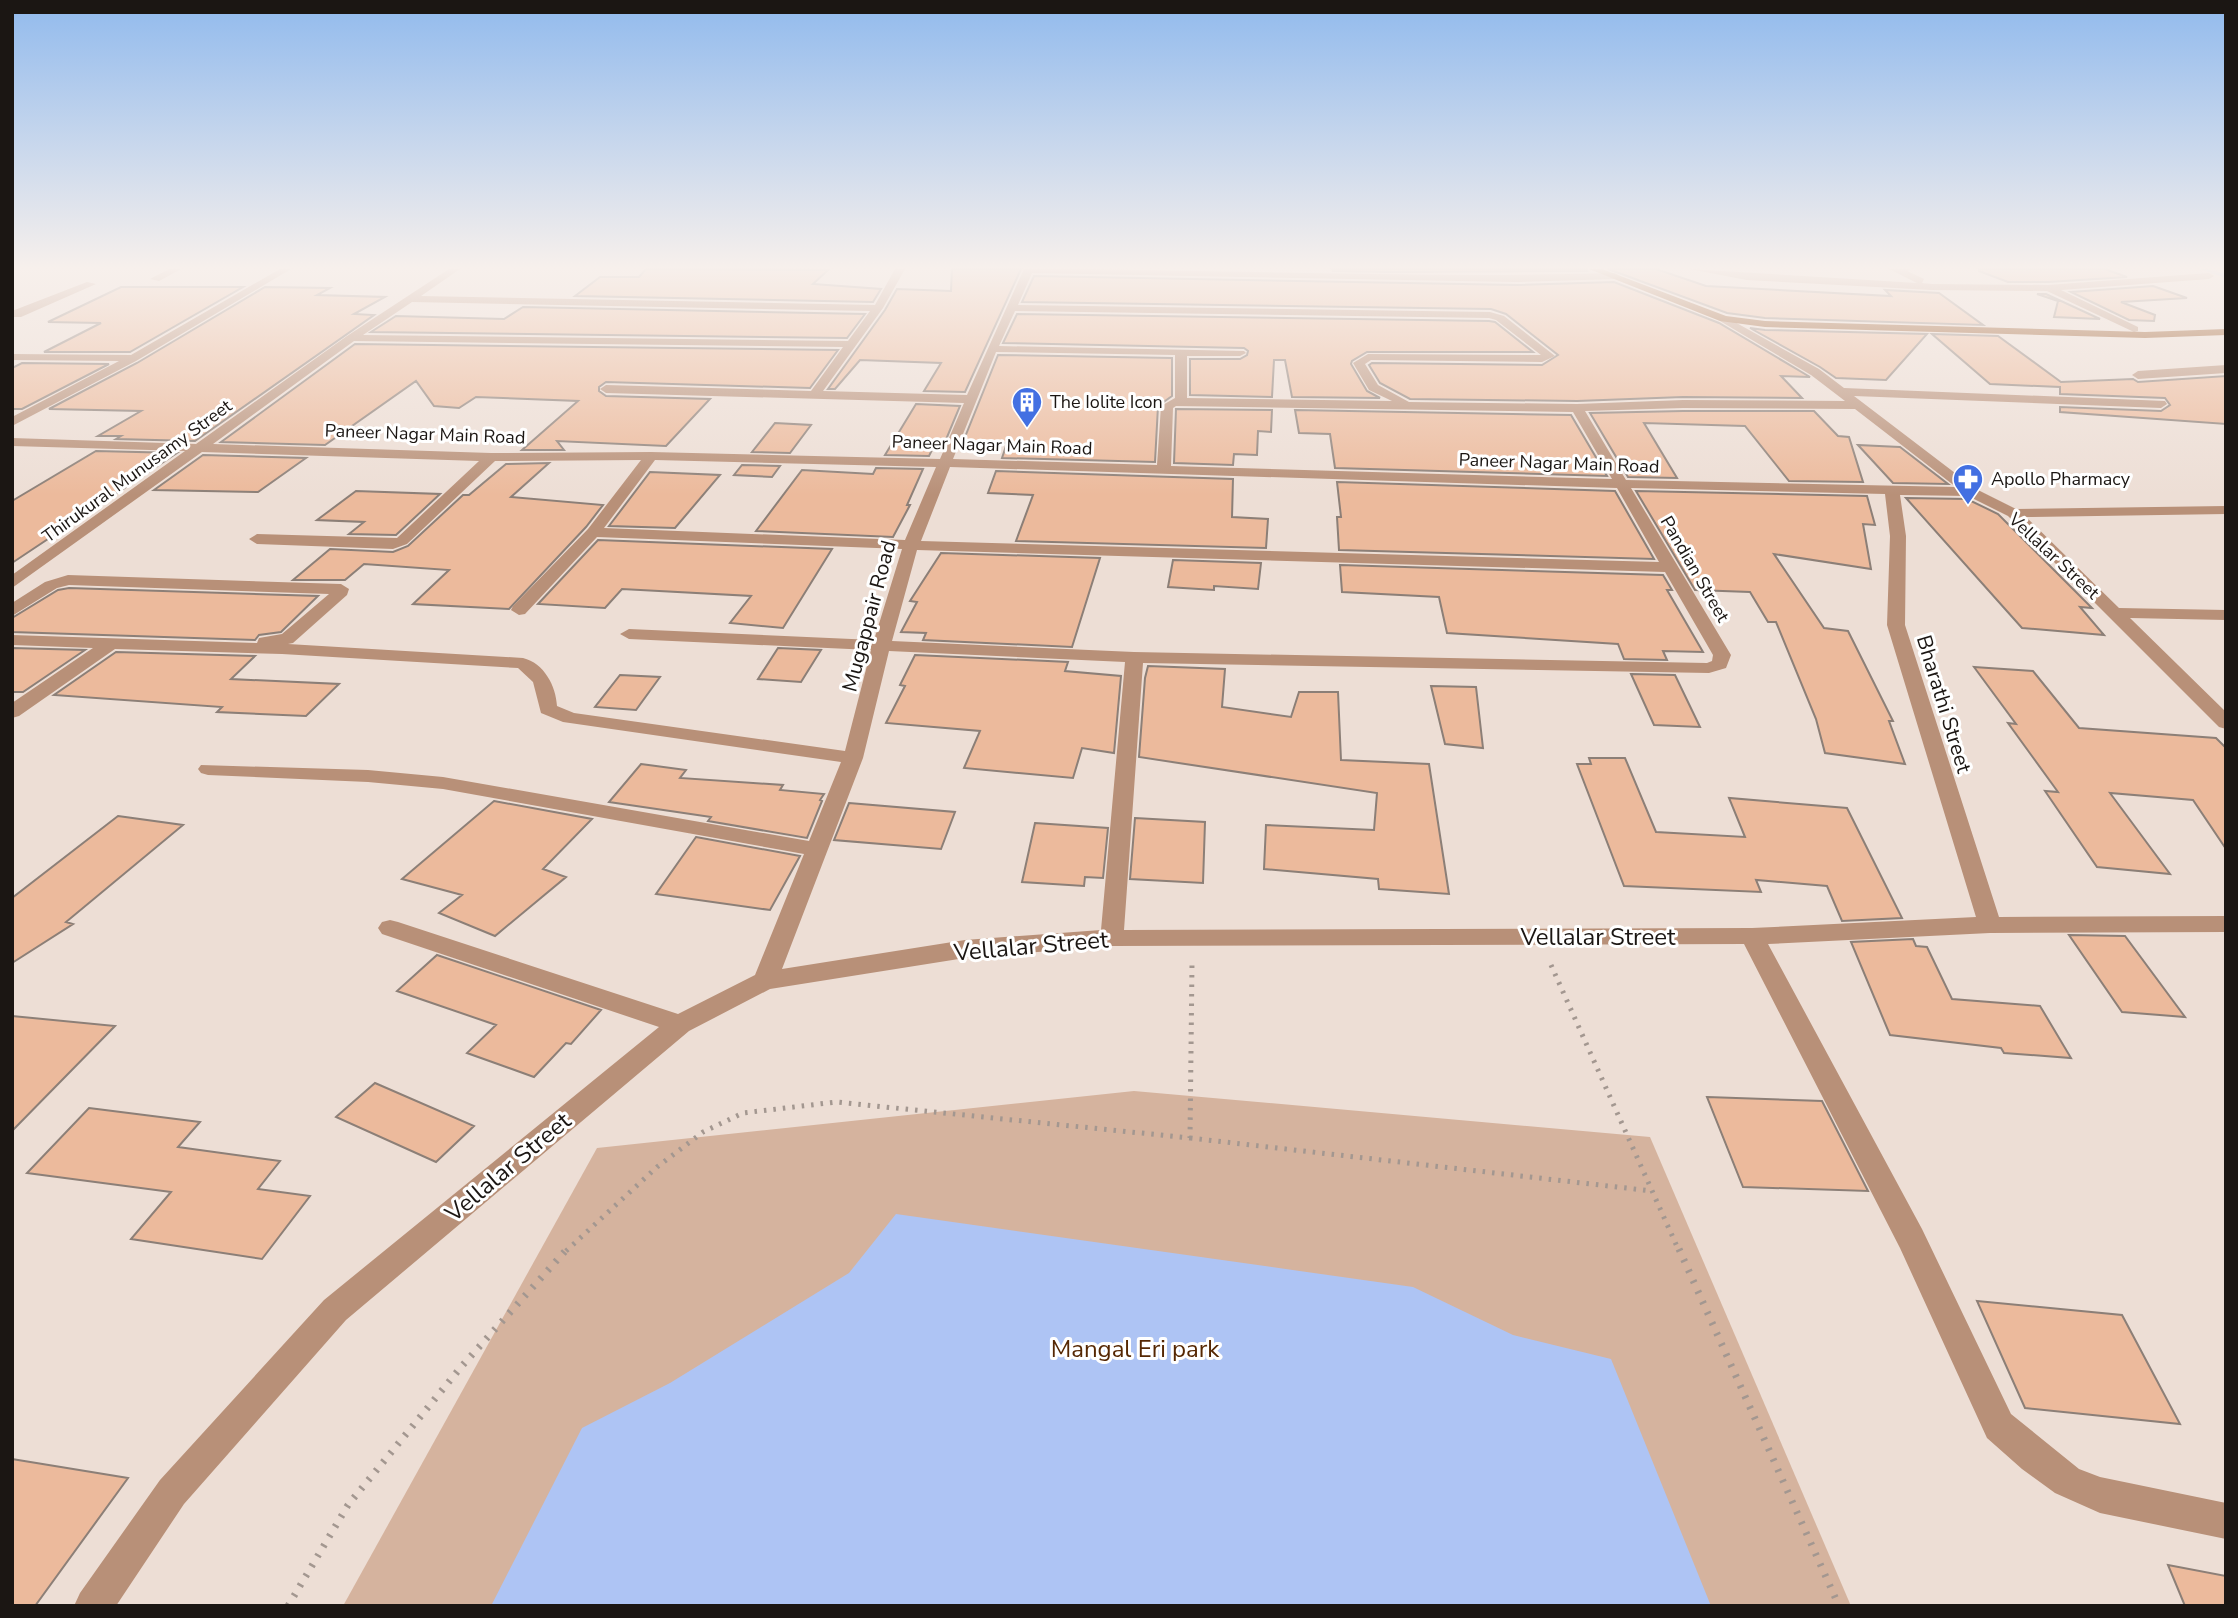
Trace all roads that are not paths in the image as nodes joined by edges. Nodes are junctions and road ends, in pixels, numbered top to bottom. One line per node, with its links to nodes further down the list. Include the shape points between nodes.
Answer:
1 (849, 344): 16 (street)
2 (157, 345): 11 (street)
3 (342, 345): 27 (street, Thirukural Munusamy Street)
4 (994, 345): 7 (street, Mugappair Road)
5 (1534, 345): 23 (street, via 1549,356 1368,357 1359,363 1373,387)
6 (1767, 345): 15 (street, Vellalar Street)
7 (992, 349): 8 (street); 17 (street, Mugappair Road)
8 (1181, 352): 9 (street); 18 (street)
9 (1240, 353)
10 (12, 357): 11 (street)
11 (132, 359): 22 (street)
12 (2226, 369): 13 (street)
13 (2138, 375)
14 (606, 389): 16 (street)
15 (1841, 392): 19 (street); 21 (street, Vellalar Street)
16 (815, 394): 17 (street)
17 (971, 399): 30 (street, Mugappair Road)
18 (1181, 401): 23 (street); 31 (street, via 1167,406)
19 (2161, 404)
20 (12, 405): 22 (street)
21 (1858, 405): 24 (street); 34 (street, Vellalar Street)
22 (46, 406): 25 (street)
23 (1411, 406): 24 (street)
24 (1577, 408): 32 (street, Pandian Street)
25 (12, 422)
26 (12, 442): 27 (street, Paneer Nagar Main Road)
27 (199, 447): 29 (street, Paneer Nagar Main Road); 41 (street, Thirukural Munusamy Street)
28 (651, 456): 29 (street, Paneer Nagar Main Road); 30 (street, Paneer Nagar Main Road); 37 (street)
29 (491, 457): 38 (street, via 409,537 393,544)
30 (944, 463): 31 (street, Paneer Nagar Main Road); 39 (street, Mugappair Road)
31 (1164, 470): 32 (street, Paneer Nagar Main Road)
32 (1623, 484): 33 (street, Paneer Nagar Main Road); 40 (street, Pandian Street)
33 (1892, 491): 34 (street, Paneer Nagar Main Road); 58 (street, Bharathi Street, via 1898,536 1896,625)
34 (1971, 492): 36 (street, Vellalar Street)
35 (2226, 510): 36 (street)
36 (2012, 513): 44 (street, Vellalar Street)
37 (593, 532): 39 (street); 43 (street)
38 (257, 539)
39 (911, 545): 40 (street); 50 (street, Mugappair Road)
40 (1671, 567): 51 (street, Pandian Street, via 1722,655 1720,664 1709,668)
41 (12, 583)
42 (17, 604): 49 (street, via 68,580 341,589 283,641)
43 (520, 610)
44 (2114, 613): 45 (street); 53 (street, Vellalar Street)
45 (2226, 615)
46 (12, 634): 49 (street)
47 (629, 634): 50 (street)
48 (12, 640): 49 (street)
49 (116, 640): 52 (street); 54 (street, via 523,663 538,674 548,693 548,709 570,718)
50 (881, 647): 51 (street); 54 (street, Mugappair Road)
51 (1134, 657): 61 (street)
52 (12, 712)
53 (2226, 723)
54 (853, 758): 56 (street, Mugappair Road)
55 (208, 769): 56 (street, via 443,783)
56 (815, 849): 62 (street, Mugappair Road)
57 (2226, 924): 58 (street, Vellalar Street)
58 (1990, 925): 60 (street, Vellalar Street)
59 (390, 928): 63 (street)
60 (1752, 936): 61 (street, Vellalar Street); 64 (street, via 1911,1239 1999,1426 2067,1481 2089,1491)
61 (1112, 938): 62 (street, Vellalar Street, via 965,949)
62 (765, 981): 63 (street, Vellalar Street)
63 (680, 1024): 65 (street, Vellalar Street, via 335,1310 172,1492)
64 (2226, 1521)
65 (93, 1606)

